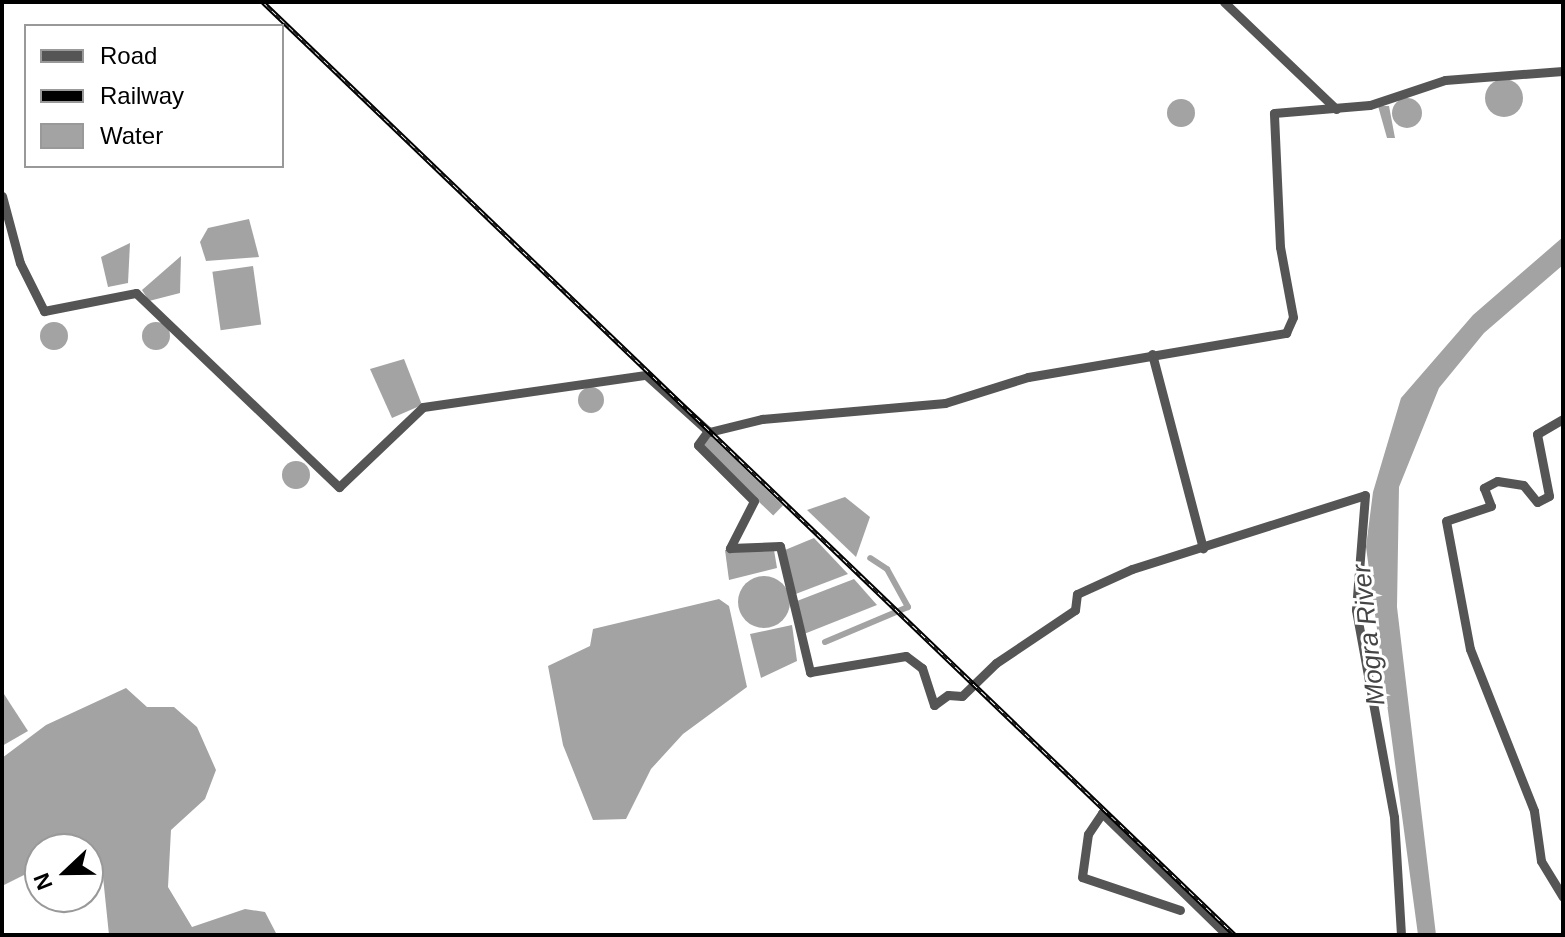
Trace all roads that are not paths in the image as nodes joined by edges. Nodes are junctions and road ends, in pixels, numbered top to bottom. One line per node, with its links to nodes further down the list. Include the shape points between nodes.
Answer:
1 (1224, 2): 3 (street)
2 (1563, 71): 3 (street, via 1445,80)
3 (1336, 109): 5 (street, via 1273,114 1280,247 1291,281 1286,333)
4 (2, 196): 7 (street, via 20,263 44,311 136,293 335,486 348,483 421,408 644,375)
5 (1152, 354): 7 (street, via 1028,377 945,403); 8 (street)
6 (1563, 419): 9 (street, via 1537,434 1549,496 1537,502 1513,480 1497,481 1484,488 1491,506 1446,521 1470,649 1534,811 1541,861)
7 (708, 431): 8 (street, via 698,445 754,501 730,548 780,546 810,672 906,656 922,668 934,705 964,695 996,663 1075,610 1077,594)
8 (1203, 548): 12 (street, via 1365,495 1356,610 1394,817)
9 (1563, 897)
10 (1180, 910): 11 (street, via 1082,877 1088,834 1102,813)
11 (1227, 935)
12 (1401, 935)

